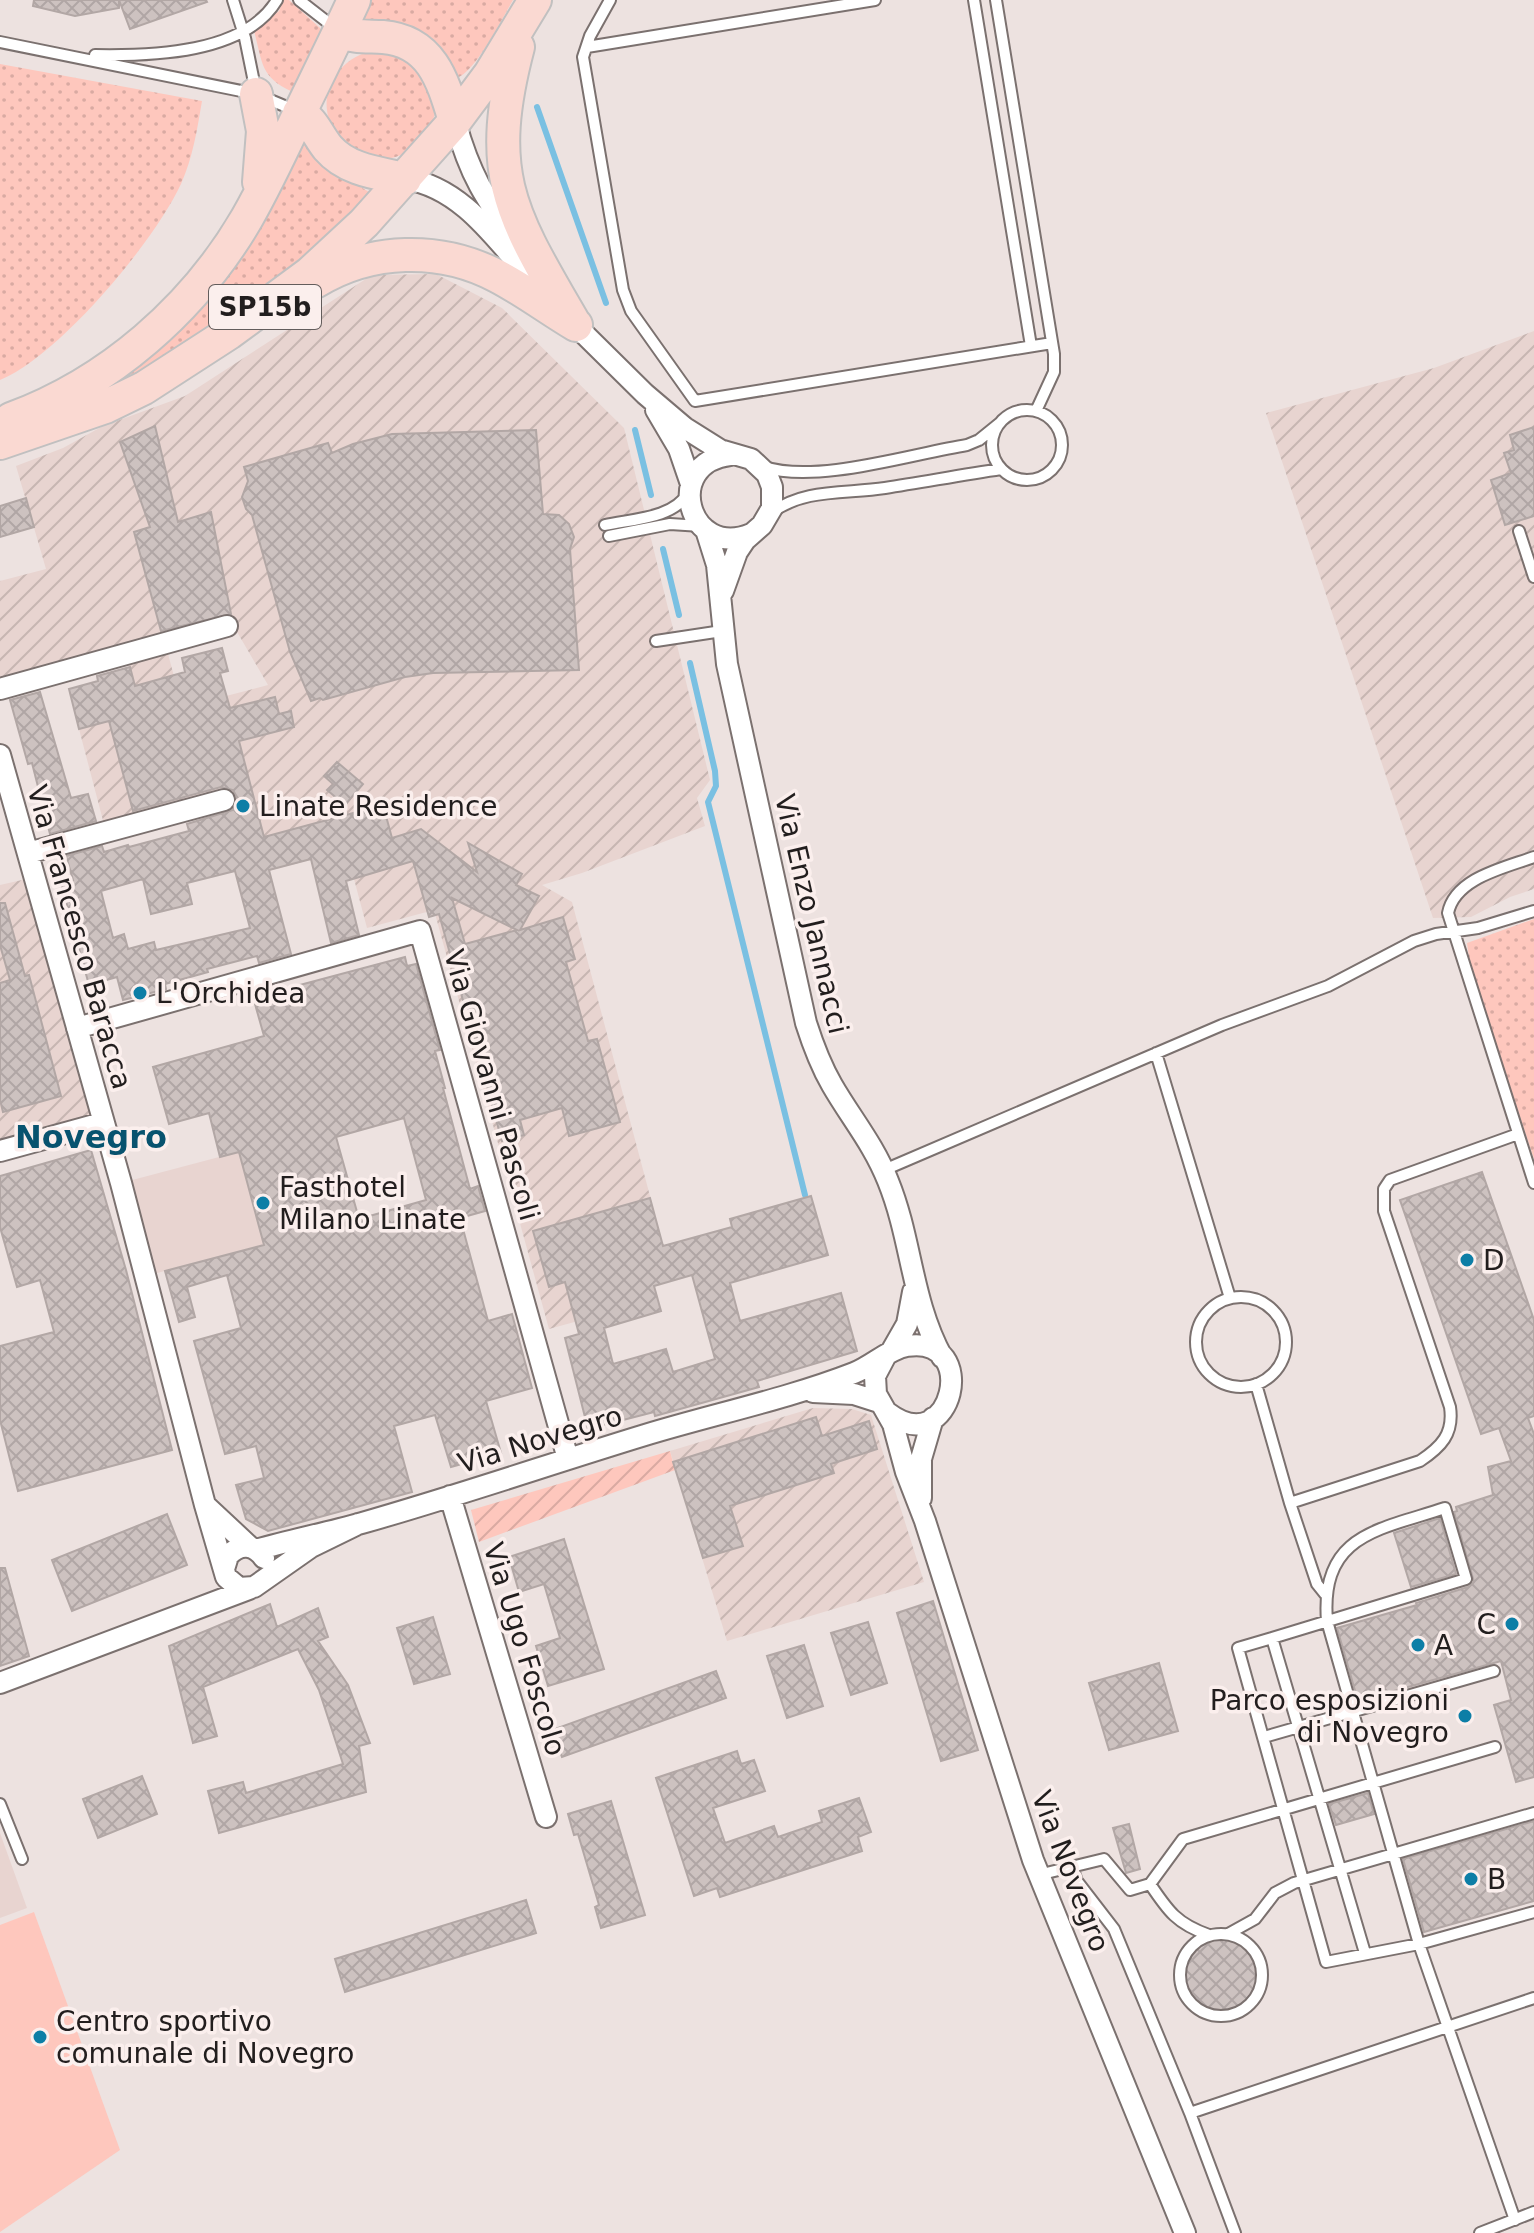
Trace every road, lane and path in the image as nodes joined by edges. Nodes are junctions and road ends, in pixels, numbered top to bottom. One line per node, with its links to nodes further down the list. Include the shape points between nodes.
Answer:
1 (233, 0): 10 (lane)
2 (277, 0): 10 (lane, via 262,20)
3 (299, 0): 11 (lane)
4 (354, 0): 11 (main road, SP15b)
5 (610, 0): 13 (lane)
6 (875, 0): 13 (lane)
7 (974, 0): 23 (lane)
8 (996, 0): 22 (lane)
9 (530, 10): 17 (main road, SP15b); 20 (main road, via 504,101 504,171 521,228)
10 (243, 31): 14 (lane, via 170,53); 15 (lane)
11 (340, 31): 16 (main road, SP15b); 17 (main road, via 395,39 419,50 441,77)
12 (0, 42): 14 (lane)
13 (587, 47): 23 (lane, via 583,57 623,290 631,311 695,401)
14 (69, 54): 15 (lane)
15 (256, 94): 16 (lane); 19 (main road, via 262,164)
16 (299, 113): 18 (main road, via 343,161); 19 (main road, SP15b)
17 (455, 121): 18 (main road, SP15b); 20 (street, Via Enzo Jannacci, via 480,190)
18 (405, 179): 20 (street, Via Enzo Jannacci, via 434,187 467,207); 21 (main road, SP15b, via 334,252)
19 (246, 219): 27 (main road, SP15b, via 192,296 156,331 68,394)
20 (576, 325): 21 (main road, via 483,269 404,254 338,270); 24 (street, Via Enzo Jannacci)
21 (229, 333): 25 (main road, SP15b)
22 (1052, 343): 23 (lane); 26 (lane, via 1054,372)
23 (1031, 346)
24 (645, 394): 30 (street, Via Enzo Jannacci, via 695,435); 34 (street, Via Enzo Jannacci, via 677,443)
25 (105, 407): 29 (main road, SP15b); 31 (main road, via 56,438)
26 (1036, 411): 28 (lane, via 1016,411); 33 (lane, via 1053,421 1060,434 1057,463 1033,479 1018,479)
27 (0, 423)
28 (1000, 423): 32 (lane, via 967,445 819,473); 33 (lane, via 991,446)
29 (0, 443)
30 (730, 455): 32 (street, Via Enzo Jannacci); 34 (street, via 704,465)
31 (0, 457)
32 (759, 465): 35 (street, via 772,487)
33 (1001, 469): 35 (lane, via 815,494)
34 (691, 486): 36 (street, Via Enzo Jannacci, via 691,508); 36 (lane, via 669,511 607,530 670,524)
35 (770, 514): 38 (street, Via Enzo Jannacci)
36 (704, 528): 38 (street, via 725,538); 40 (street, Via Enzo Jannacci, via 716,556)
37 (1519, 531): 39 (lane)
38 (751, 534): 40 (street, Via Enzo Jannacci, via 733,560)
39 (1534, 577)
40 (720, 603): 42 (street, Via Enzo Jannacci)
41 (227, 626): 44 (street)
42 (722, 631): 43 (lane); 56 (street, Via Enzo Jannacci, via 806,1023 828,1077)
43 (656, 641)
44 (0, 689)
45 (0, 755): 47 (street, Via Francesco Baracca)
46 (224, 800): 47 (street)
47 (28, 853): 51 (street, Via Francesco Baracca)
48 (1534, 857): 50 (lane, via 1457,892 1448,913)
49 (1534, 911): 50 (lane)
50 (1454, 931): 52 (lane, via 1414,941 1328,986); 54 (lane)
51 (77, 1028): 53 (street, Via Francesco Baracca); 66 (street, Via Giovanni Pascoli, via 420,931)
52 (1156, 1053): 56 (lane); 59 (lane)
53 (102, 1123): 55 (street); 69 (street, Via Francesco Baracca)
54 (1518, 1134): 57 (lane); 68 (lane, via 1390,1180 1384,1189 1384,1211 1450,1407 1447,1436 1420,1461)
55 (0, 1151)
56 (884, 1170): 58 (street, Via Enzo Jannacci, via 904,1226)
57 (1534, 1183)
58 (913, 1284): 60 (street, via 907,1324); 61 (street, Via Enzo Jannacci)
59 (1230, 1298): 62 (lane, via 1260,1301 1282,1321 1286,1336 1280,1365); 62 (lane, via 1206,1314 1196,1341 1198,1355 1205,1368 1228,1385)
60 (888, 1354): 61 (street, Via Novegro, via 920,1346); 63 (street, Via Novegro, via 841,1378); 64 (street, Via Novegro, via 875,1380)
61 (942, 1357): 65 (street, Via Novegro, via 951,1372 952,1391 945,1408)
62 (1256, 1384): 68 (lane)
63 (785, 1395): 64 (street, Via Novegro, via 835,1392 872,1398); 66 (street, Via Novegro)
64 (883, 1408): 65 (street, Via Novegro, via 912,1423); 70 (street, Via Novegro)
65 (933, 1418): 70 (street, Via Novegro, via 920,1468)
66 (568, 1459): 67 (street, Via Novegro)
67 (450, 1496): 71 (street, Via Novegro); 90 (street, Via Ugo Foscolo)
68 (1290, 1503): 75 (lane)
69 (205, 1505): 72 (street); 73 (street, Via Francesco Baracca)
70 (925, 1521): 95 (street, Via Novegro)
71 (358, 1524): 72 (street, Via Novegro); 74 (street, Via Novegro, via 311,1547)
72 (253, 1548): 73 (street, via 232,1551); 74 (street, via 266,1565 265,1577)
73 (225, 1572): 74 (street, via 236,1587); 77 (street, Via Novegro, via 207,1596)
74 (256, 1585): 77 (street, Via Novegro)
75 (1325, 1594): 76 (lane); 76 (lane, via 1354,1541 1445,1508 1466,1579)
76 (1327, 1621): 78 (lane); 81 (lane)
77 (161, 1622): 80 (street, Via Novegro)
78 (1272, 1638): 82 (lane); 83 (lane, via 1238,1648)
79 (1494, 1671): 81 (lane)
80 (0, 1683)
81 (1353, 1711): 82 (lane); 85 (lane)
82 (1298, 1727): 83 (lane); 86 (lane)
83 (1264, 1737): 88 (lane)
84 (1495, 1747): 85 (lane)
85 (1373, 1782): 86 (lane); 91 (lane)
86 (1319, 1798): 88 (lane); 94 (lane)
87 (0, 1804): 92 (lane)
88 (1284, 1808): 96 (lane); 97 (lane, via 1183,1839)
89 (1534, 1813): 91 (lane)
90 (546, 1817)
91 (1393, 1854): 94 (lane); 101 (lane)
92 (22, 1859)
93 (1072, 1867): 95 (lane); 97 (lane, via 1104,1859 1130,1890); 105 (lane, via 1114,1929)
94 (1340, 1869): 96 (lane); 102 (lane)
95 (1038, 1875): 108 (street, Via Novegro)
96 (1305, 1880): 99 (lane, via 1275,1893 1255,1919); 102 (lane, via 1326,1962)
97 (1150, 1884): 100 (lane, via 1177,1920)
98 (1534, 1912): 101 (lane)
99 (1228, 1934): 100 (lane); 100 (lane, via 1252,1948 1263,1974 1254,2001 1230,2016 1216,2017 1191,2005 1179,1979 1186,1952)
100 (1209, 1935)
101 (1419, 1944): 102 (lane); 104 (lane)
102 (1365, 1953)
103 (1534, 1998): 104 (lane)
104 (1447, 2027): 105 (lane); 107 (lane)
105 (1190, 2113): 109 (lane)
106 (1534, 2212): 107 (lane)
107 (1515, 2220): 110 (lane)
108 (1185, 2233)
109 (1235, 2233)
110 (1480, 2233)

